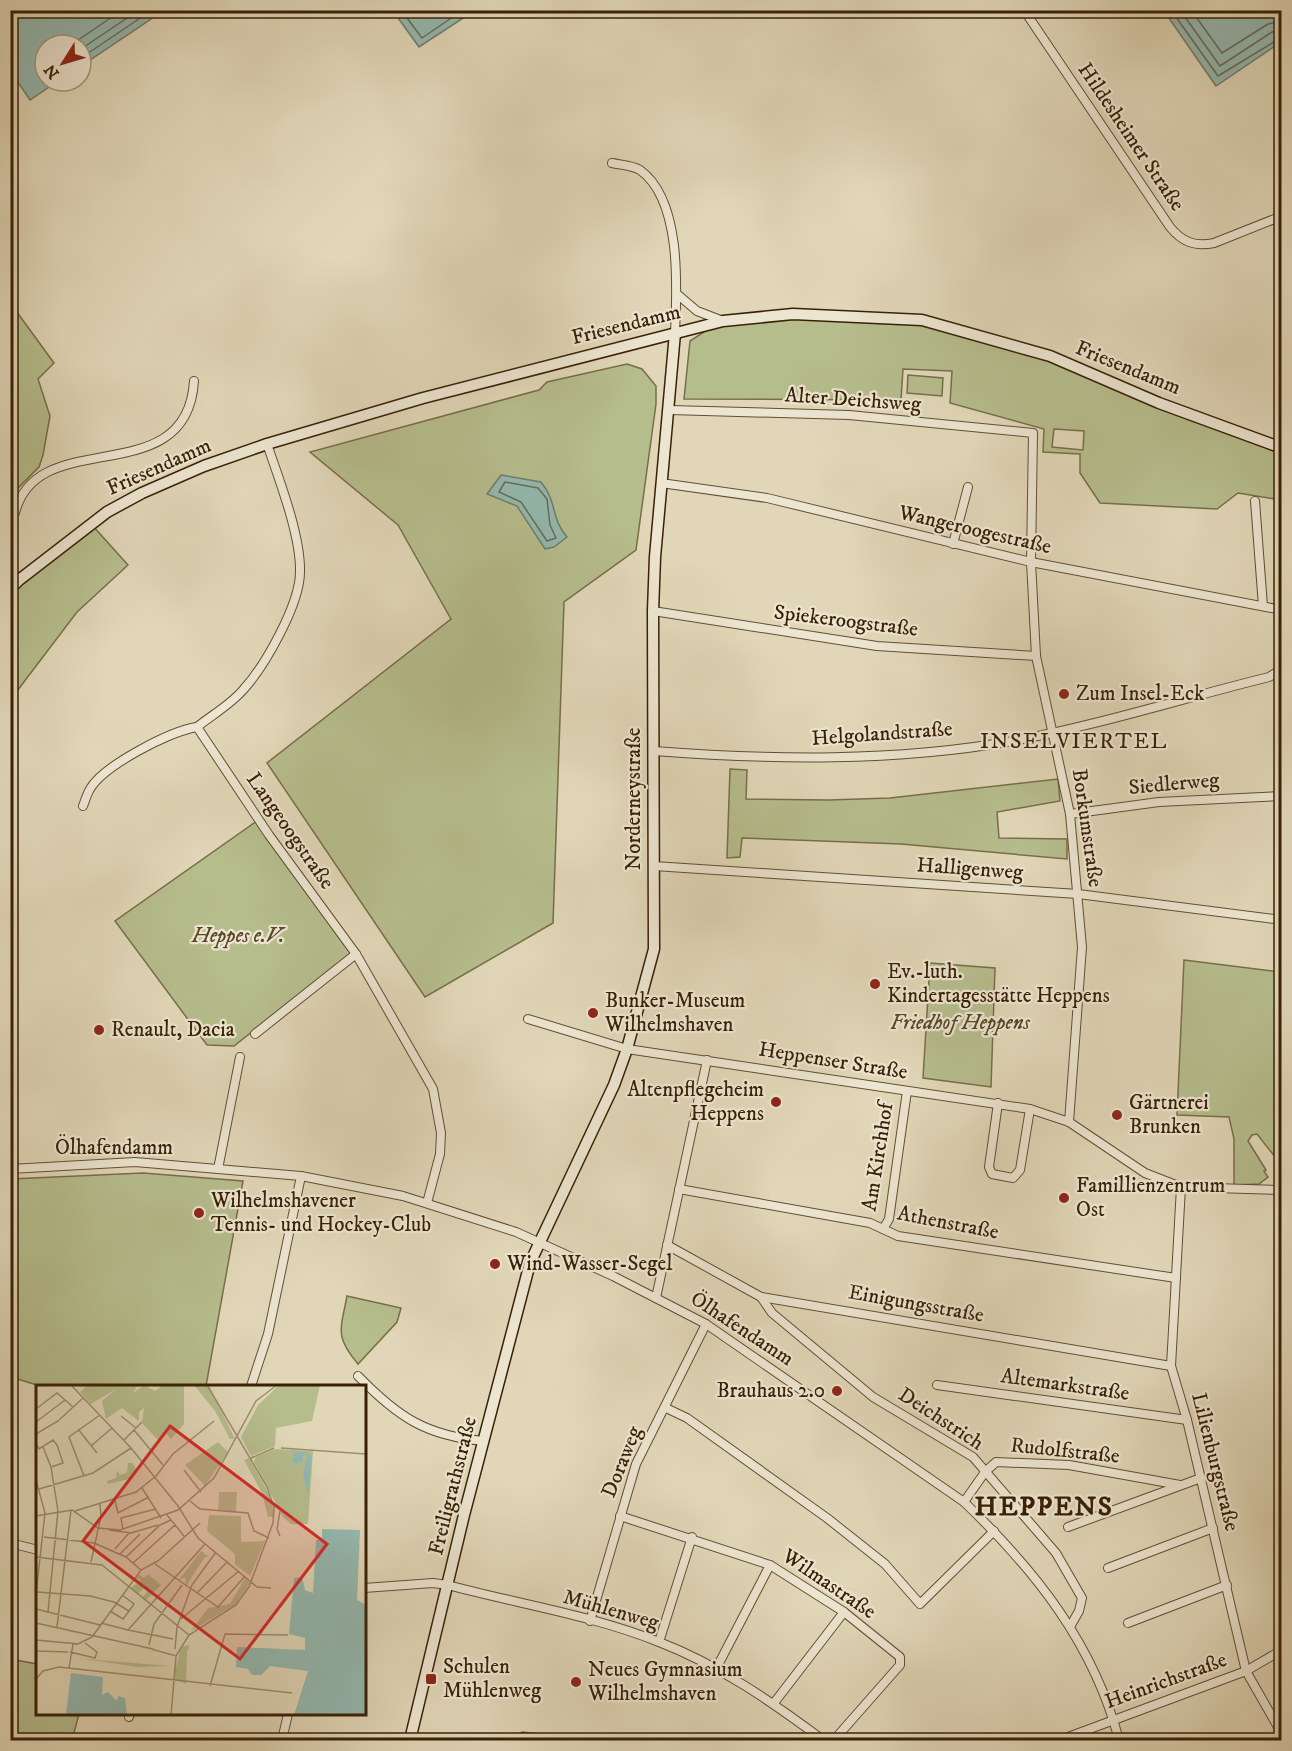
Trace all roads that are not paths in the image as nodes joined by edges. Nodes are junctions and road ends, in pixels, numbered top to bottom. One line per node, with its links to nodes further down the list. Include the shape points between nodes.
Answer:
1 (1024, 10): 3 (street, Hildesheimer Straße, via 1175,233 1203,245)
2 (612, 163): 4 (street, via 639,169 659,197 675,243)
3 (1281, 216)
4 (677, 294): 5 (street, via 698,311); 6 (street)
5 (723, 321): 6 (street, Friesendamm); 11 (street, Friesendamm, via 793,314 922,320 1050,356)
6 (675, 333): 8 (street, Norderneystraße); 10 (street, Friesendamm, via 423,398)
7 (194, 381): 15 (street, via 189,407 162,439 138,451 48,471 23,493)
8 (670, 410): 9 (street, Alter Deichsweg, via 849,415); 12 (street, Norderneystraße)
9 (1033, 433): 17 (street, Borkumstraße)
10 (267, 444): 18 (street, Friesendamm, via 173,479 107,512); 24 (street, via 300,557 297,591 254,676 232,701)
11 (1281, 448)
12 (661, 483): 16 (street, Wangeroogestraße, via 767,498); 21 (street, Norderneystraße)
13 (968, 487): 16 (street)
14 (1255, 501): 19 (street)
15 (15, 513)
16 (953, 544): 17 (street, Wangeroogestraße)
17 (1031, 562): 19 (street, Wangeroogestraße); 22 (street, Borkumstraße)
18 (10, 589)
19 (1263, 606): 20 (street, Wangeroogestraße)
20 (1281, 610)
21 (653, 611): 22 (street, Spiekeroogstraße, via 877,646); 26 (street, Norderneystraße)
22 (1036, 656): 25 (street, Borkumstraße)
23 (1281, 669): 25 (street, Helgolandstraße, via 1269,677)
24 (197, 727): 28 (street, via 180,730 130,756 94,784); 33 (street, Langeoogstraße)
25 (1053, 732): 26 (street, Helgolandstraße, via 959,748 828,758 743,758); 29 (street, Borkumstraße)
26 (654, 751): 30 (street, Norderneystraße)
27 (1281, 796): 29 (street, Siedlerweg, via 1159,802)
28 (83, 806)
29 (1070, 814): 31 (street, Borkumstraße)
30 (654, 866): 31 (street, Halligenweg); 36 (street, Norderneystraße, via 654,949)
31 (1078, 894): 32 (street, Halligenweg); 42 (street, Borkumstraße, via 1082,946)
32 (1281, 920)
33 (356, 954): 35 (street); 49 (street, Langeoogstraße, via 433,1089 441,1154)
34 (528, 1018): 36 (street, Heppenser Straße)
35 (255, 1034)
36 (627, 1049): 38 (street, Heppenser Straße); 51 (street, Norderneystraße, via 597,1124)
37 (240, 1057): 44 (street)
38 (707, 1060): 39 (street, Heppenser Straße); 47 (street)
39 (907, 1091): 40 (street, Heppenser Straße); 50 (street, Am Kirchhof, via 889,1219)
40 (998, 1103): 41 (street, Heppenser Straße); 41 (street, via 989,1167 992,1174 1013,1178 1020,1170)
41 (1030, 1108): 42 (street, Heppenser Straße)
42 (1069, 1122): 46 (street, Heppenser Straße, via 1145,1173)
43 (10, 1169): 44 (street, Ölhafendamm, via 135,1162)
44 (218, 1169): 45 (street, Ölhafendamm)
45 (301, 1176): 49 (street, Ölhafendamm, via 364,1186); 59 (street, via 268,1335)
46 (1181, 1187): 48 (street, Heppenser Straße); 53 (street, Lilienburgstraße)
47 (679, 1190): 50 (street, Athenstraße, via 870,1223); 52 (street)
48 (1281, 1190)
49 (427, 1203): 51 (street, Ölhafendamm)
50 (883, 1229): 53 (street, Athenstraße, via 898,1236)
51 (538, 1242): 55 (street, Ölhafendamm); 63 (street, Freiligrathstraße)
52 (667, 1245): 54 (street, Einigungsstraße); 55 (street)
53 (1176, 1278): 57 (street, Lilienburgstraße)
54 (761, 1297): 57 (street, Einigungsstraße); 64 (street, Deichstrich, via 772,1313 873,1397 973,1457)
55 (656, 1298): 56 (street, Ölhafendamm)
56 (706, 1324): 61 (street, Doraweg); 67 (street, Ölhafendamm)
57 (1172, 1366): 62 (street, Lilienburgstraße)
58 (358, 1376): 63 (street, via 388,1406 428,1430)
59 (251, 1385)
60 (938, 1385): 62 (street, Altemarkstraße)
61 (666, 1408): 68 (street, Doraweg, via 636,1464); 71 (street, via 687,1418 826,1518 885,1564 920,1604)
62 (1187, 1420): 65 (street, Lilienburgstraße)
63 (484, 1441): 77 (street, Freiligrathstraße)
64 (985, 1472): 66 (street, Rudolfstraße, via 996,1462 1070,1465); 67 (street, Rudolfstraße); 83 (street, Deichstrich, via 1056,1553 1082,1598 1080,1611)
65 (1201, 1478): 66 (street); 70 (street, Lilienburgstraße)
66 (1180, 1485): 69 (street)
67 (964, 1502): 71 (street, Ölhafendamm)
68 (620, 1516): 72 (street, Wilmastraße); 81 (street, Doraweg)
69 (1068, 1527)
70 (1214, 1528): 76 (street); 78 (street, Lilienburgstraße)
71 (994, 1531): 83 (street, Ölhafendamm)
72 (692, 1538): 75 (street, Wilmastraße); 84 (street)
73 (10, 1544): 74 (street)
74 (36, 1550)
75 (770, 1565): 80 (street, Wilmastraße); 86 (street)
76 (1108, 1568)
77 (448, 1585): 79 (street, Mühlenweg); 81 (street, Mühlenweg); 93 (street, Freiligrathstraße)
78 (1227, 1585): 82 (street); 87 (street, Lilienburgstraße)
79 (366, 1588)
80 (844, 1612): 88 (street); 95 (street, Wilmastraße, via 900,1657 900,1665)
81 (590, 1621): 84 (street, Mühlenweg)
82 (1128, 1623)
83 (1071, 1625): 90 (street, Ölhafendamm, via 1088,1656)
84 (659, 1642): 86 (street, Mühlenweg)
85 (1281, 1650): 87 (street, Heinrichstraße)
86 (716, 1669): 88 (street, Mühlenweg)
87 (1246, 1671): 90 (street, Heinrichstraße); 91 (street, Lilienburgstraße)
88 (774, 1703): 94 (street, Mühlenweg)
89 (288, 1715): 92 (street)
90 (1113, 1720): 96 (street, Heinrichstraße); 97 (street, Ölhafendamm)
91 (1281, 1734)
92 (282, 1740)
93 (410, 1740)
94 (823, 1740)
95 (834, 1740)
96 (1060, 1740)
97 (1119, 1740)

